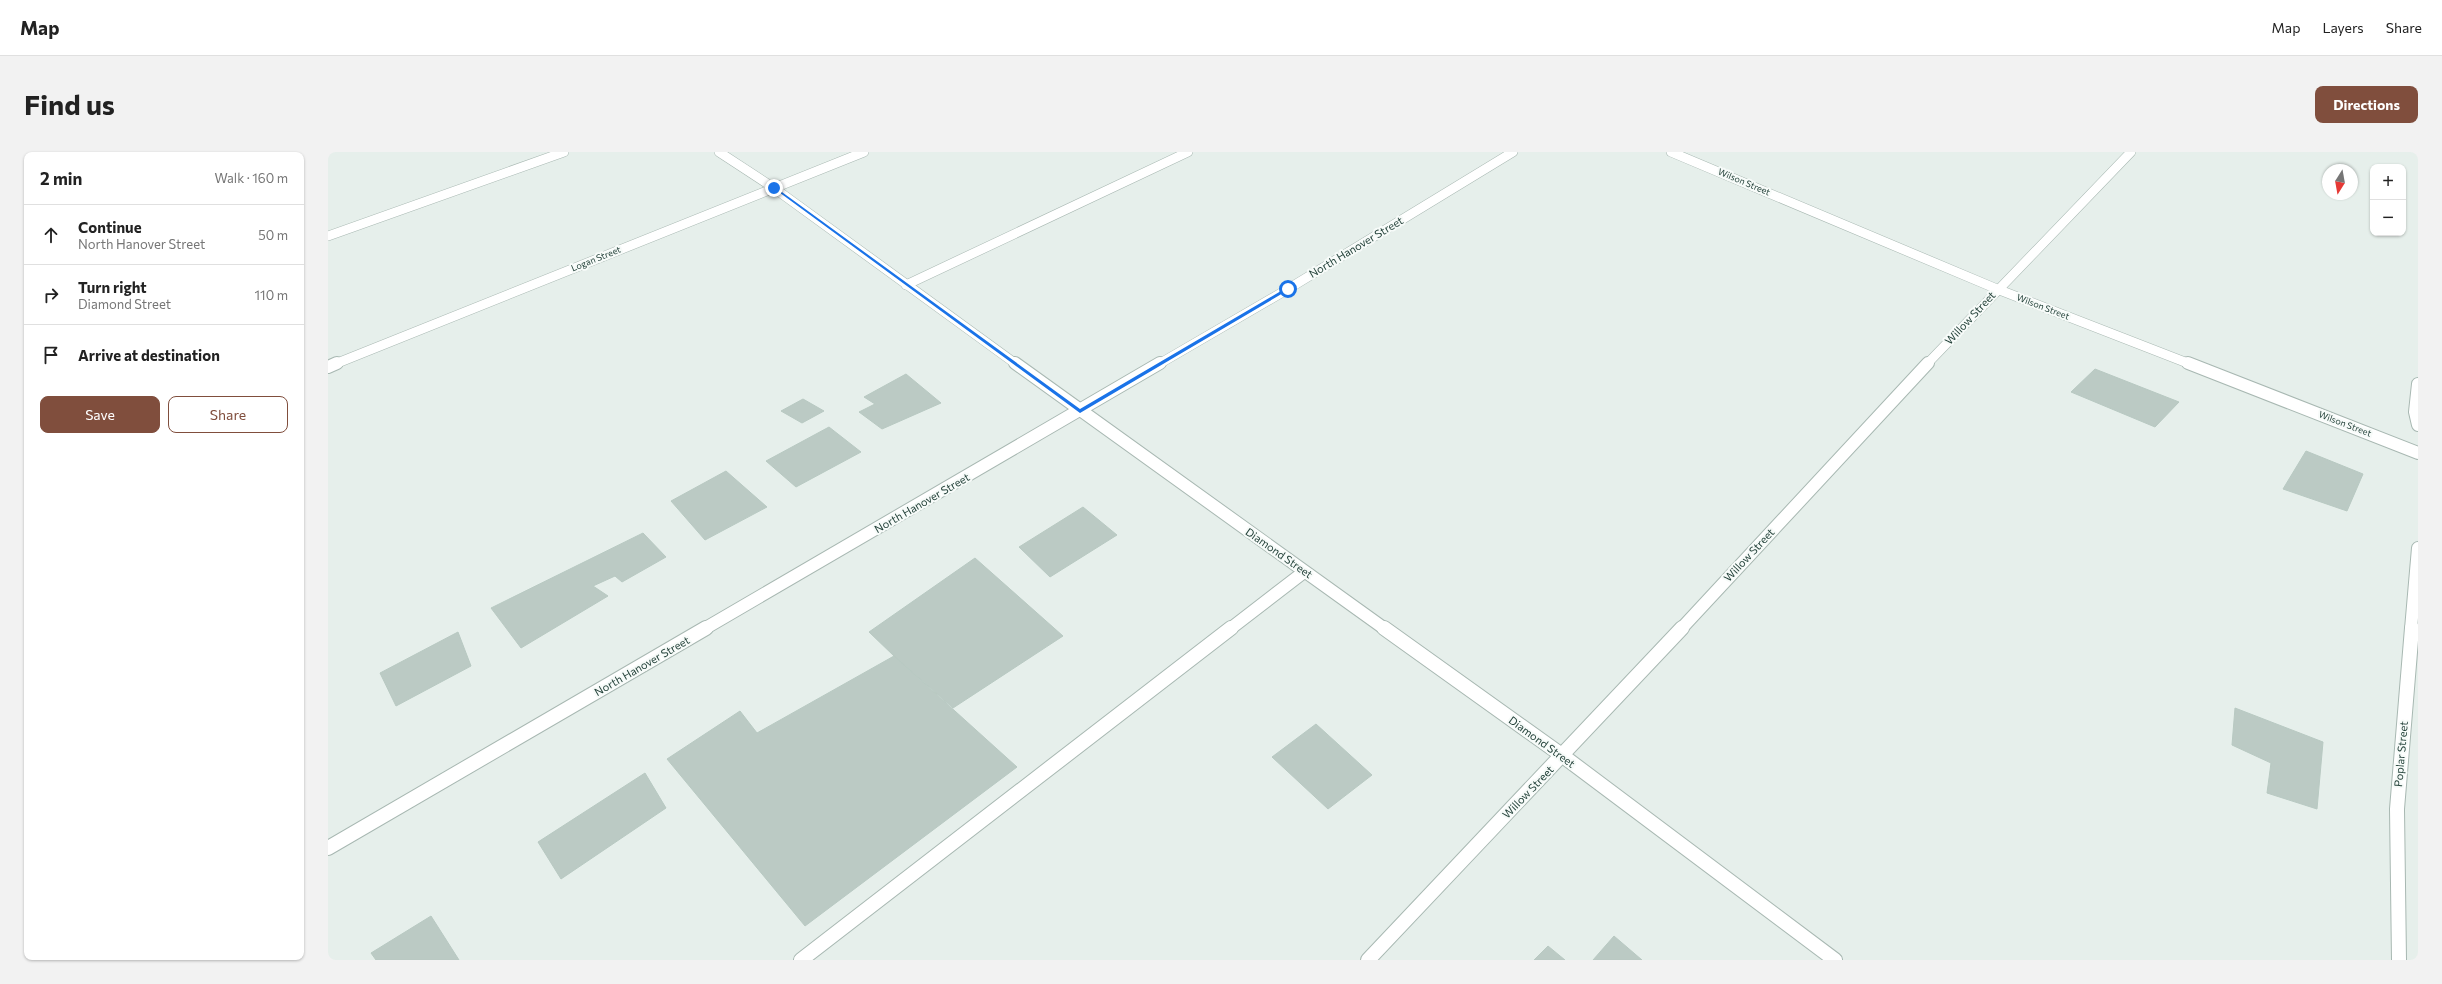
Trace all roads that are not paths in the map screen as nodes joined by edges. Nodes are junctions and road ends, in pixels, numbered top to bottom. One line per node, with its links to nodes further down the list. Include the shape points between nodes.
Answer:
1 (564, 152): 9 (street)
2 (719, 152): 8 (street, Diamond Street)
3 (864, 152): 8 (street, Logan Street)
4 (1188, 152): 10 (street)
5 (1512, 152): 14 (street, North Hanover Street, via 1288,289)
6 (1671, 152): 11 (street, Wilson Street)
7 (2131, 152): 11 (street, Willow Street)
8 (774, 188): 10 (street, Diamond Street); 12 (street, Logan Street)
9 (328, 236)
10 (906, 285): 14 (street, Diamond Street)
11 (1996, 289): 16 (street, Wilson Street); 19 (street, Willow Street)
12 (328, 367)
13 (2418, 384): 15 (street, via 2415,412)
14 (1080, 411): 18 (street, Diamond Street); 20 (street, North Hanover Street)
15 (2418, 425)
16 (2418, 453)
17 (2418, 548): 24 (street, Poplar Street, via 2397,810)
18 (1304, 572): 19 (street, Diamond Street); 22 (street)
19 (1563, 756): 21 (street, Willow Street); 23 (street, Diamond Street)
20 (328, 848)
21 (1371, 959)
22 (801, 960)
23 (1835, 960)
24 (2399, 960)

